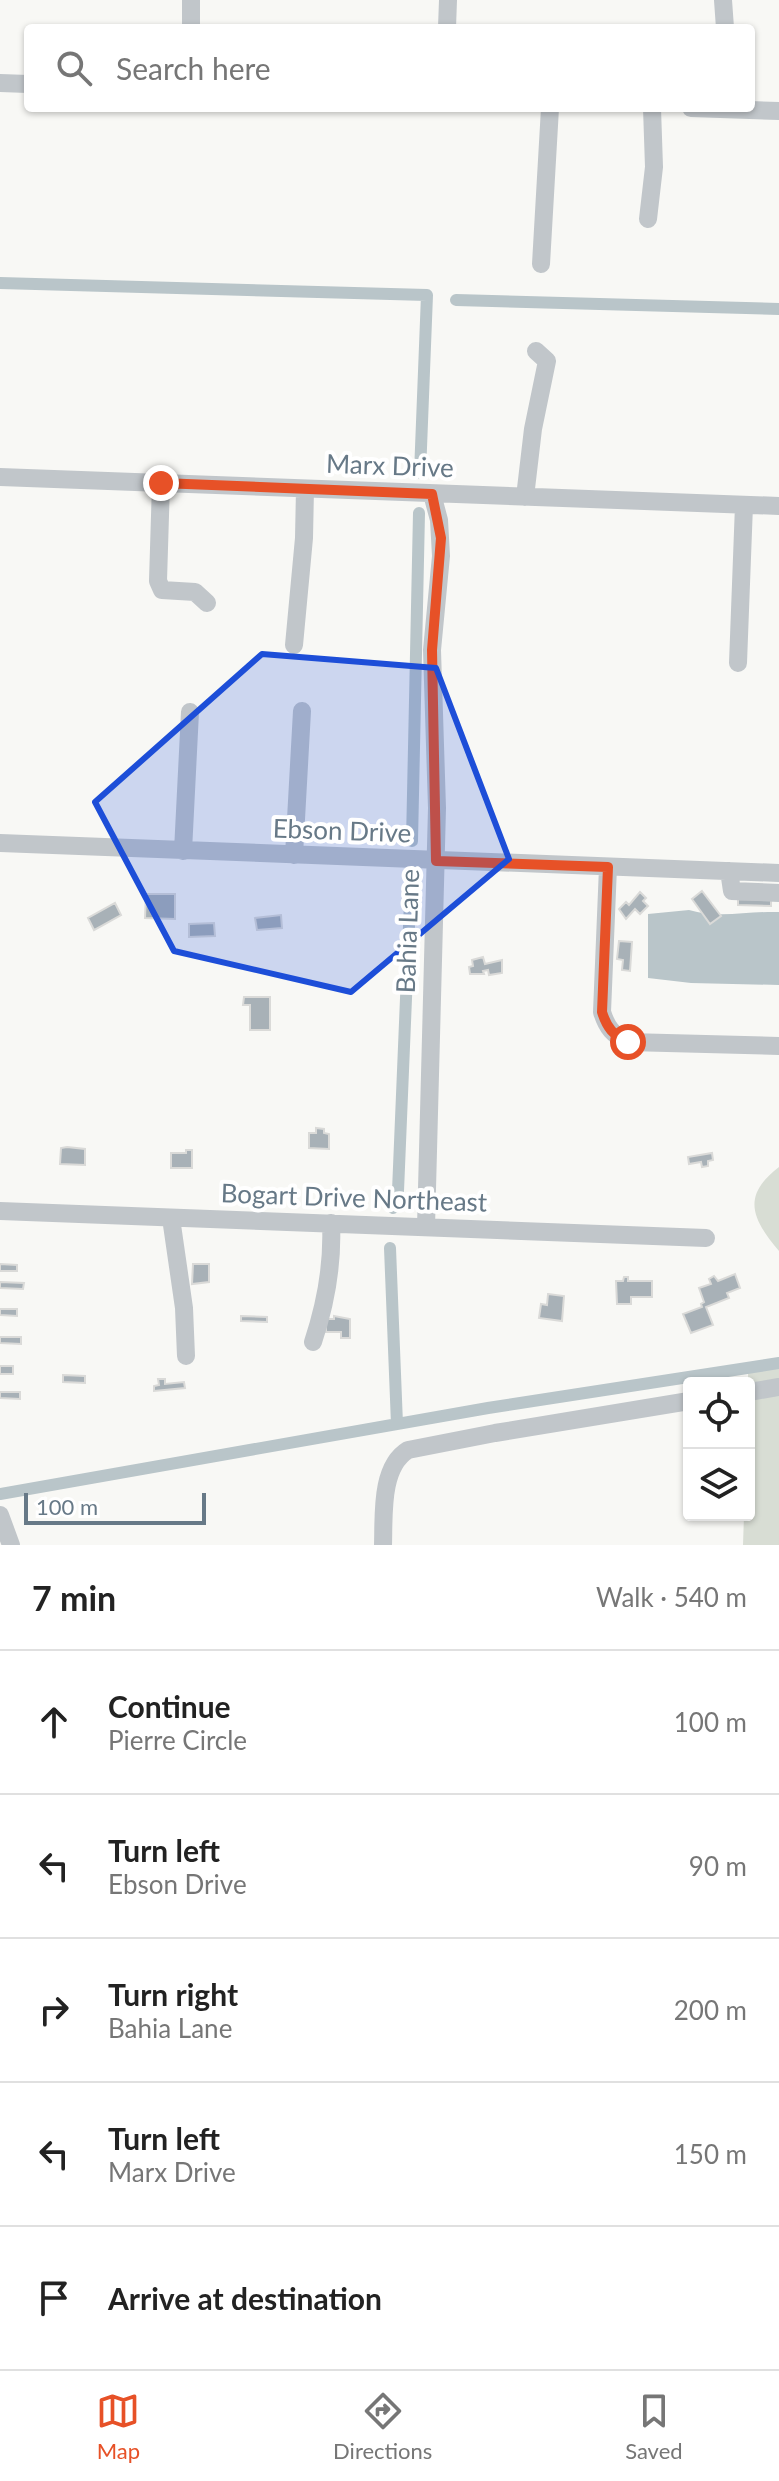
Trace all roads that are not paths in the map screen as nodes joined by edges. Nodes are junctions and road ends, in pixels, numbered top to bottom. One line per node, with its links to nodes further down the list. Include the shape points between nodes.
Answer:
1 (191, 0): 4 (street)
2 (448, 0): 5 (street)
3 (723, 0): 6 (street)
4 (191, 24)
5 (447, 24)
6 (725, 24)
7 (0, 83): 8 (street)
8 (24, 84)
9 (755, 110): 10 (street)
10 (779, 111)
11 (550, 112): 14 (street)
12 (652, 112): 13 (street)
13 (648, 219)
14 (541, 264)
15 (536, 351): 20 (street, via 547,361)
16 (0, 477): 17 (street, Marx Drive)
17 (161, 483): 18 (street, Marx Drive); 23 (street, via 158,581 162,590 195,592)
18 (305, 489): 19 (street, Marx Drive); 24 (street)
19 (432, 494): 20 (street, Marx Drive); 31 (street, Bahia Lane, via 441,538 432,650)
20 (525, 497): 21 (street, Marx Drive)
21 (744, 505): 22 (street, Marx Drive); 25 (street)
22 (779, 506)
23 (207, 603)
24 (294, 645)
25 (738, 663)
26 (302, 711): 30 (street)
27 (190, 712): 29 (street)
28 (0, 843): 29 (street, Ebson Drive)
29 (183, 851): 30 (street, Ebson Drive)
30 (294, 855): 31 (street, Ebson Drive)
31 (436, 861): 32 (street, Ebson Drive); 40 (street, Bahia Lane)
32 (608, 867): 33 (street, Ebson Drive); 36 (street, via 602,1012 615,1036 628,1042)
33 (729, 871): 34 (street, Ebson Drive); 35 (street, via 732,891)
34 (779, 873)
35 (779, 893)
36 (779, 1046)
37 (0, 1211): 38 (street, Bogart Drive Northeast)
38 (171, 1218): 39 (street, Bogart Drive Northeast); 43 (street)
39 (331, 1223): 40 (street, Bogart Drive Northeast); 42 (street, via 325,1306)
40 (426, 1227): 41 (street, Bogart Drive Northeast)
41 (706, 1238)
42 (313, 1342)
43 (186, 1356)
44 (779, 1387): 45 (street)
45 (755, 1391)
46 (683, 1402): 49 (street, via 408,1450 391,1467)
47 (0, 1515): 48 (street)
48 (11, 1545)
49 (383, 1545)

